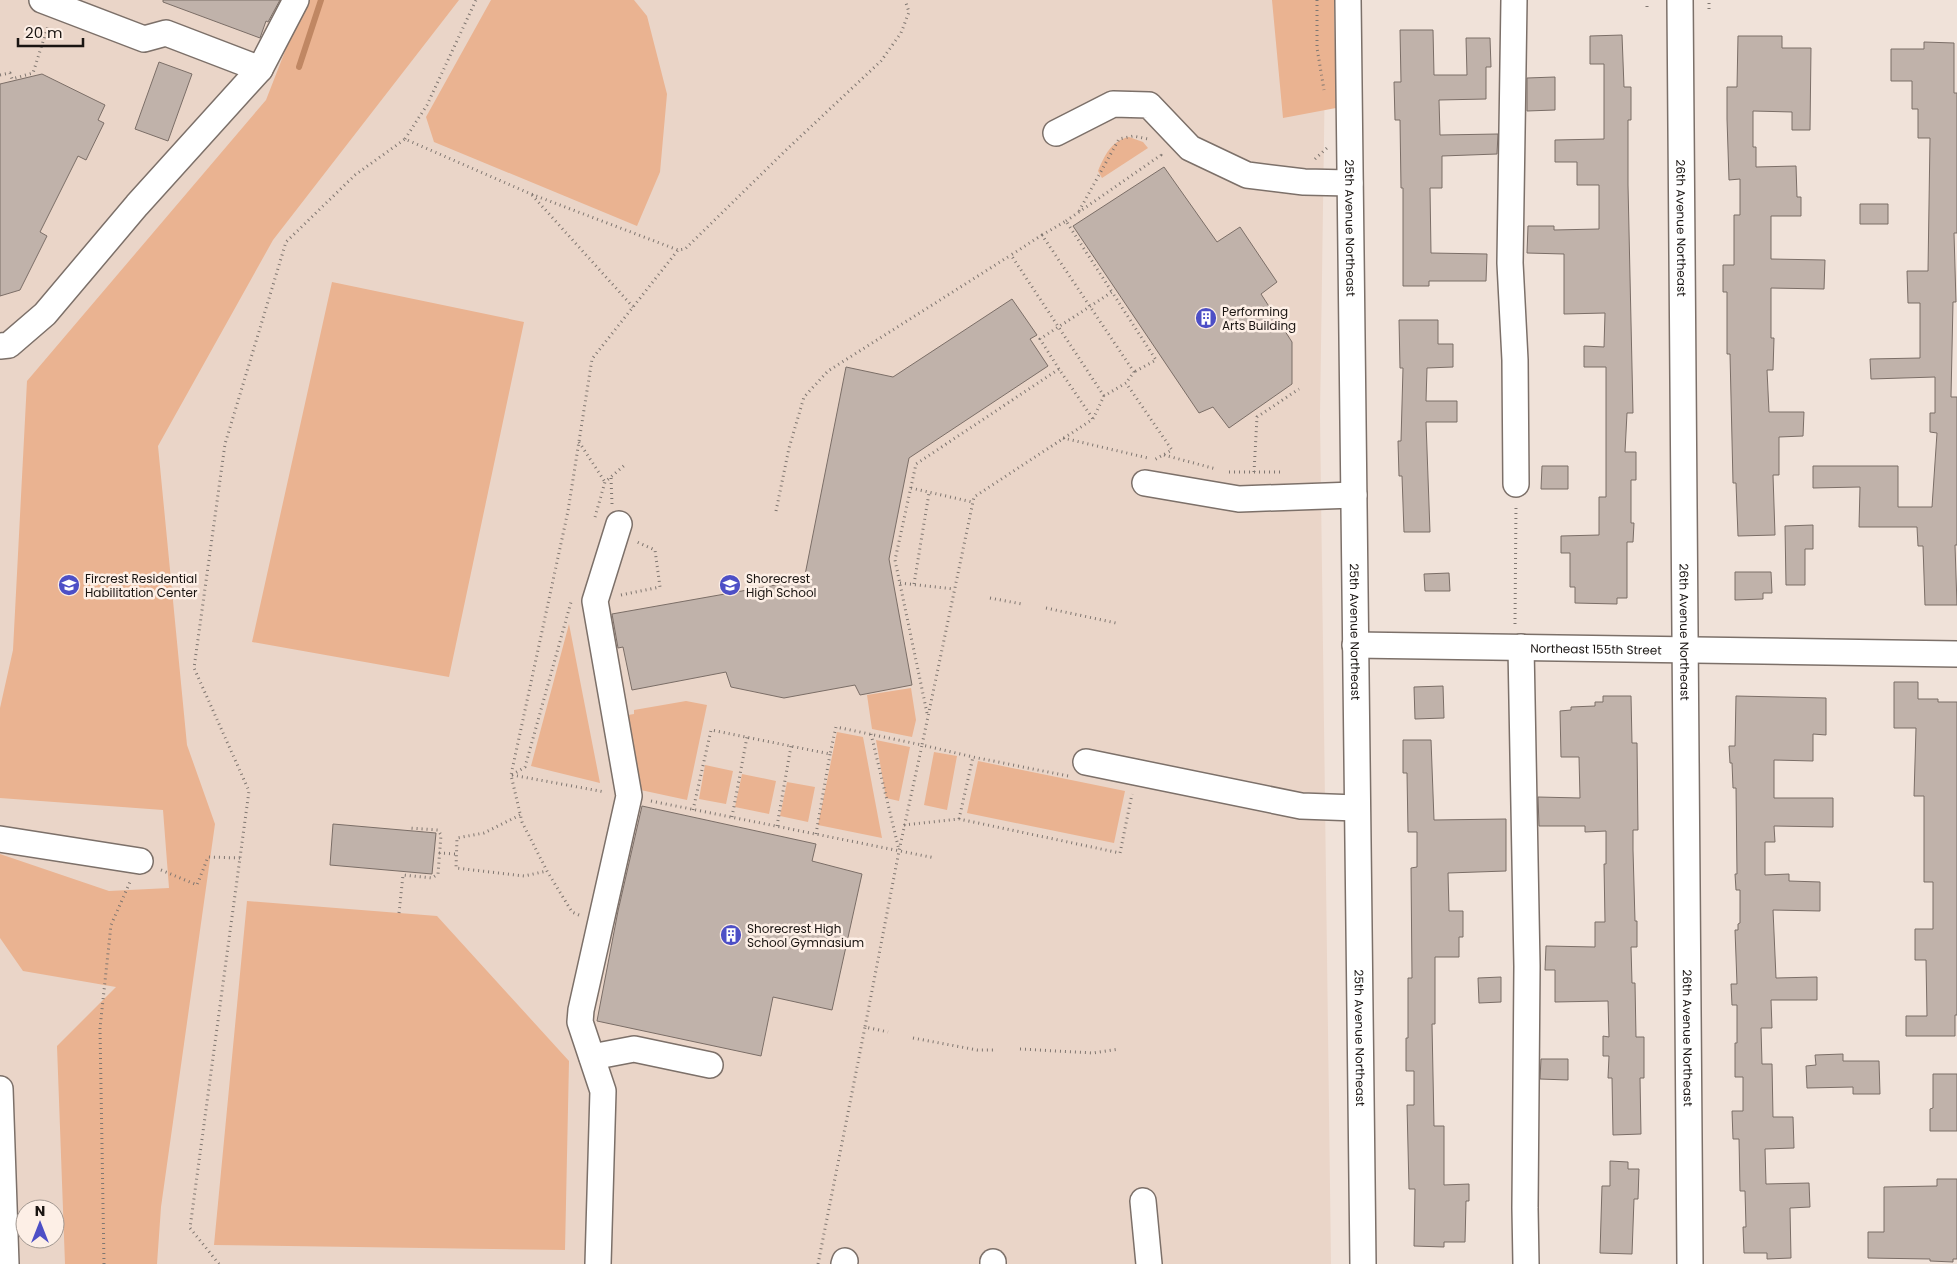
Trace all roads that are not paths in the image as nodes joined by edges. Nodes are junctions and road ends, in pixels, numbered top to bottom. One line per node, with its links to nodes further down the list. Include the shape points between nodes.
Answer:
1 (296, 0): 6 (street)
2 (1348, 0): 8 (street, 25th Avenue Northeast)
3 (1514, 0): 11 (street, via 1510,263)
4 (1680, 0): 16 (street, 26th Avenue Northeast)
5 (46, 10): 6 (street, via 144,39 166,33)
6 (260, 69): 9 (street, via 137,205 45,314 9,346)
7 (1056, 133): 8 (street, via 1113,104 1149,106 1190,148 1247,175 1304,182)
8 (1350, 183): 12 (street, 25th Avenue Northeast)
9 (0, 346)
10 (1145, 483): 12 (street, via 1240,499)
11 (1516, 484)
12 (1354, 495): 14 (street, 25th Avenue Northeast)
13 (619, 524): 22 (street, via 595,601 617,794 600,926 581,1010 580,1022)
14 (1356, 645): 15 (street, Northeast 155th Street); 19 (street, 25th Avenue Northeast)
15 (1518, 647): 16 (street, Northeast 155th Street); 30 (street, via 1527,966)
16 (1687, 650): 17 (street, Northeast 155th Street); 31 (street, 26th Avenue Northeast)
17 (1957, 654)
18 (1081, 770): 19 (street, via 1301,806)
19 (1357, 808): 29 (street, 25th Avenue Northeast)
20 (0, 839): 21 (street)
21 (140, 861)
22 (592, 1058): 23 (street, via 634,1049); 27 (street, via 603,1091)
23 (710, 1065)
24 (0, 1089): 26 (street)
25 (1143, 1201): 28 (street)
26 (6, 1264)
27 (598, 1264)
28 (1149, 1264)
29 (1363, 1264)
30 (1526, 1264)
31 (1690, 1264)

